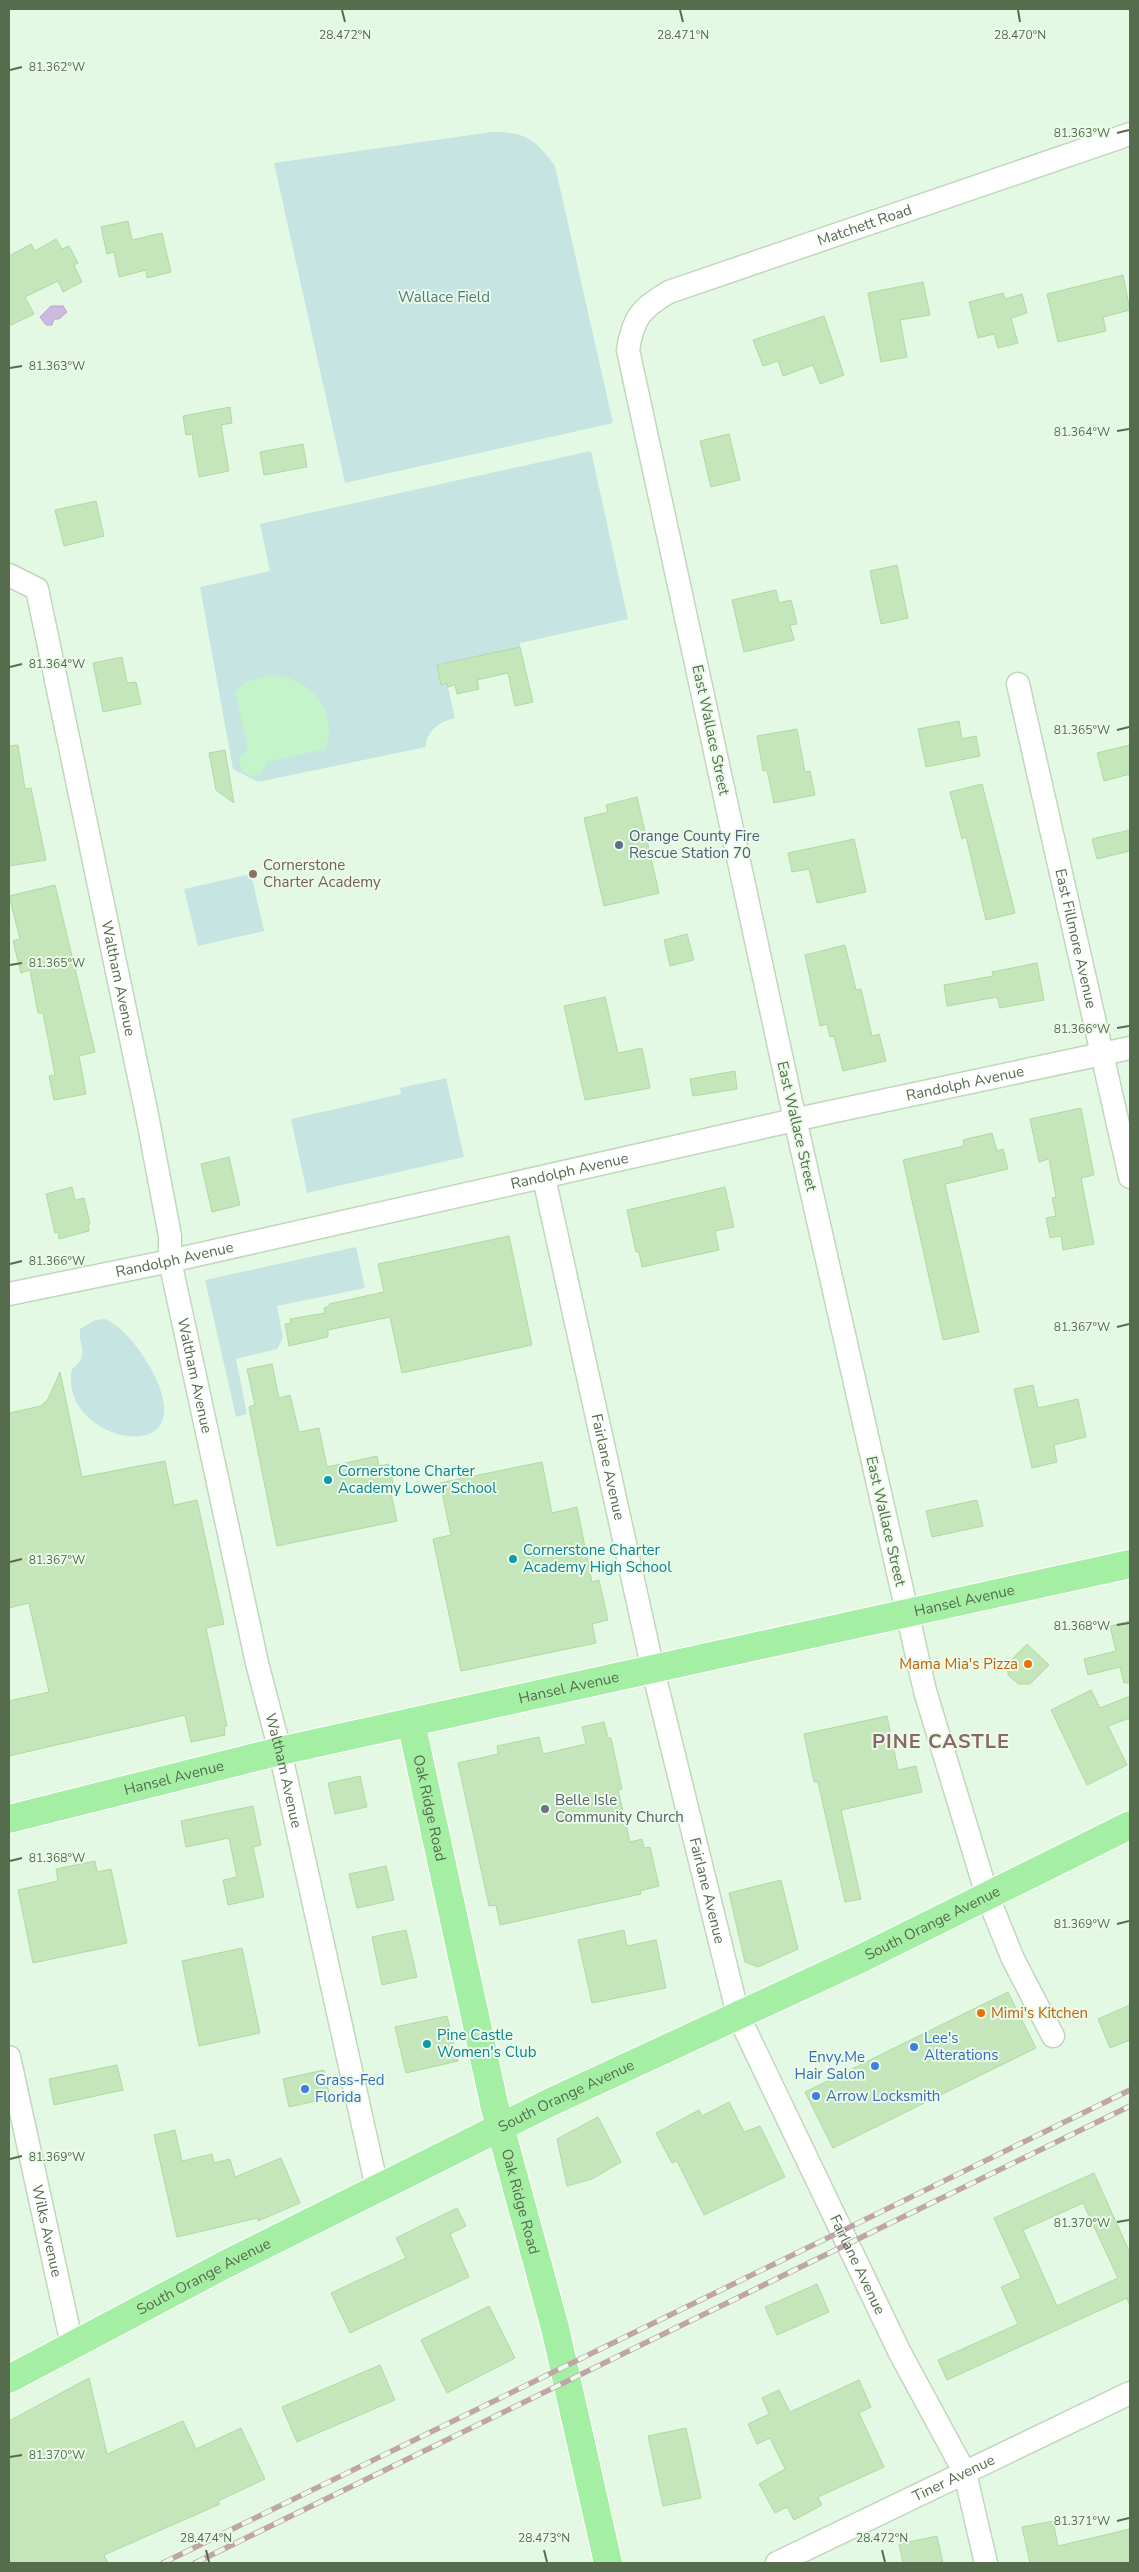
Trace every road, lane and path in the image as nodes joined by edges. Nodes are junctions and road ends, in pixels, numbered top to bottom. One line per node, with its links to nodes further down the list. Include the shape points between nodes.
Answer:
1 (1130, 134): 2 (street, Matchett Road, via 669,292 640,313 632,329)
2 (628, 350): 7 (street, East Wallace Street)
3 (9, 575): 10 (street, Waltham Avenue, via 37,589 147,1115 170,1236)
4 (1018, 684): 6 (street, East Fillmore Avenue)
5 (1130, 1048): 6 (street, Randolph Avenue)
6 (1104, 1054): 7 (street, Randolph Avenue); 8 (street, East Fillmore Avenue)
7 (795, 1120): 9 (street, Randolph Avenue); 13 (street, East Wallace Street)
8 (1130, 1177)
9 (544, 1178): 10 (street, Randolph Avenue); 14 (street, Fairlane Avenue)
10 (170, 1261): 11 (street, Randolph Avenue); 16 (street, Waltham Avenue, via 257,1663)
11 (9, 1294)
12 (1130, 1564): 13 (main road, Hansel Avenue)
13 (906, 1614): 14 (main road, Hansel Avenue); 19 (street, East Wallace Street, via 938,1740)
14 (653, 1670): 15 (main road, Hansel Avenue); 20 (street, Fairlane Avenue)
15 (411, 1722): 16 (main road, Hansel Avenue); 23 (main road, Oak Ridge Road)
16 (280, 1751): 17 (main road, Hansel Avenue); 24 (street, Waltham Avenue)
17 (9, 1819)
18 (1130, 1825): 19 (main road, South Orange Avenue)
19 (987, 1896): 20 (main road, South Orange Avenue); 21 (street, East Wallace Street, via 1013,1959)
20 (738, 2015): 23 (main road, South Orange Avenue); 28 (street, Fairlane Avenue, via 900,2353)
21 (1053, 2036)
22 (9, 2057): 25 (street, Wilks Avenue)
23 (500, 2127): 24 (main road, South Orange Avenue); 29 (main road, Oak Ridge Road, via 555,2328)
24 (378, 2188): 25 (main road, South Orange Avenue)
25 (72, 2345): 26 (main road, South Orange Avenue)
26 (9, 2380)
27 (1130, 2393): 28 (street, Tiner Avenue)
28 (965, 2473): 30 (street, Tiner Avenue); 31 (street, Fairlane Avenue)
29 (608, 2563)
30 (777, 2563)
31 (986, 2563)

